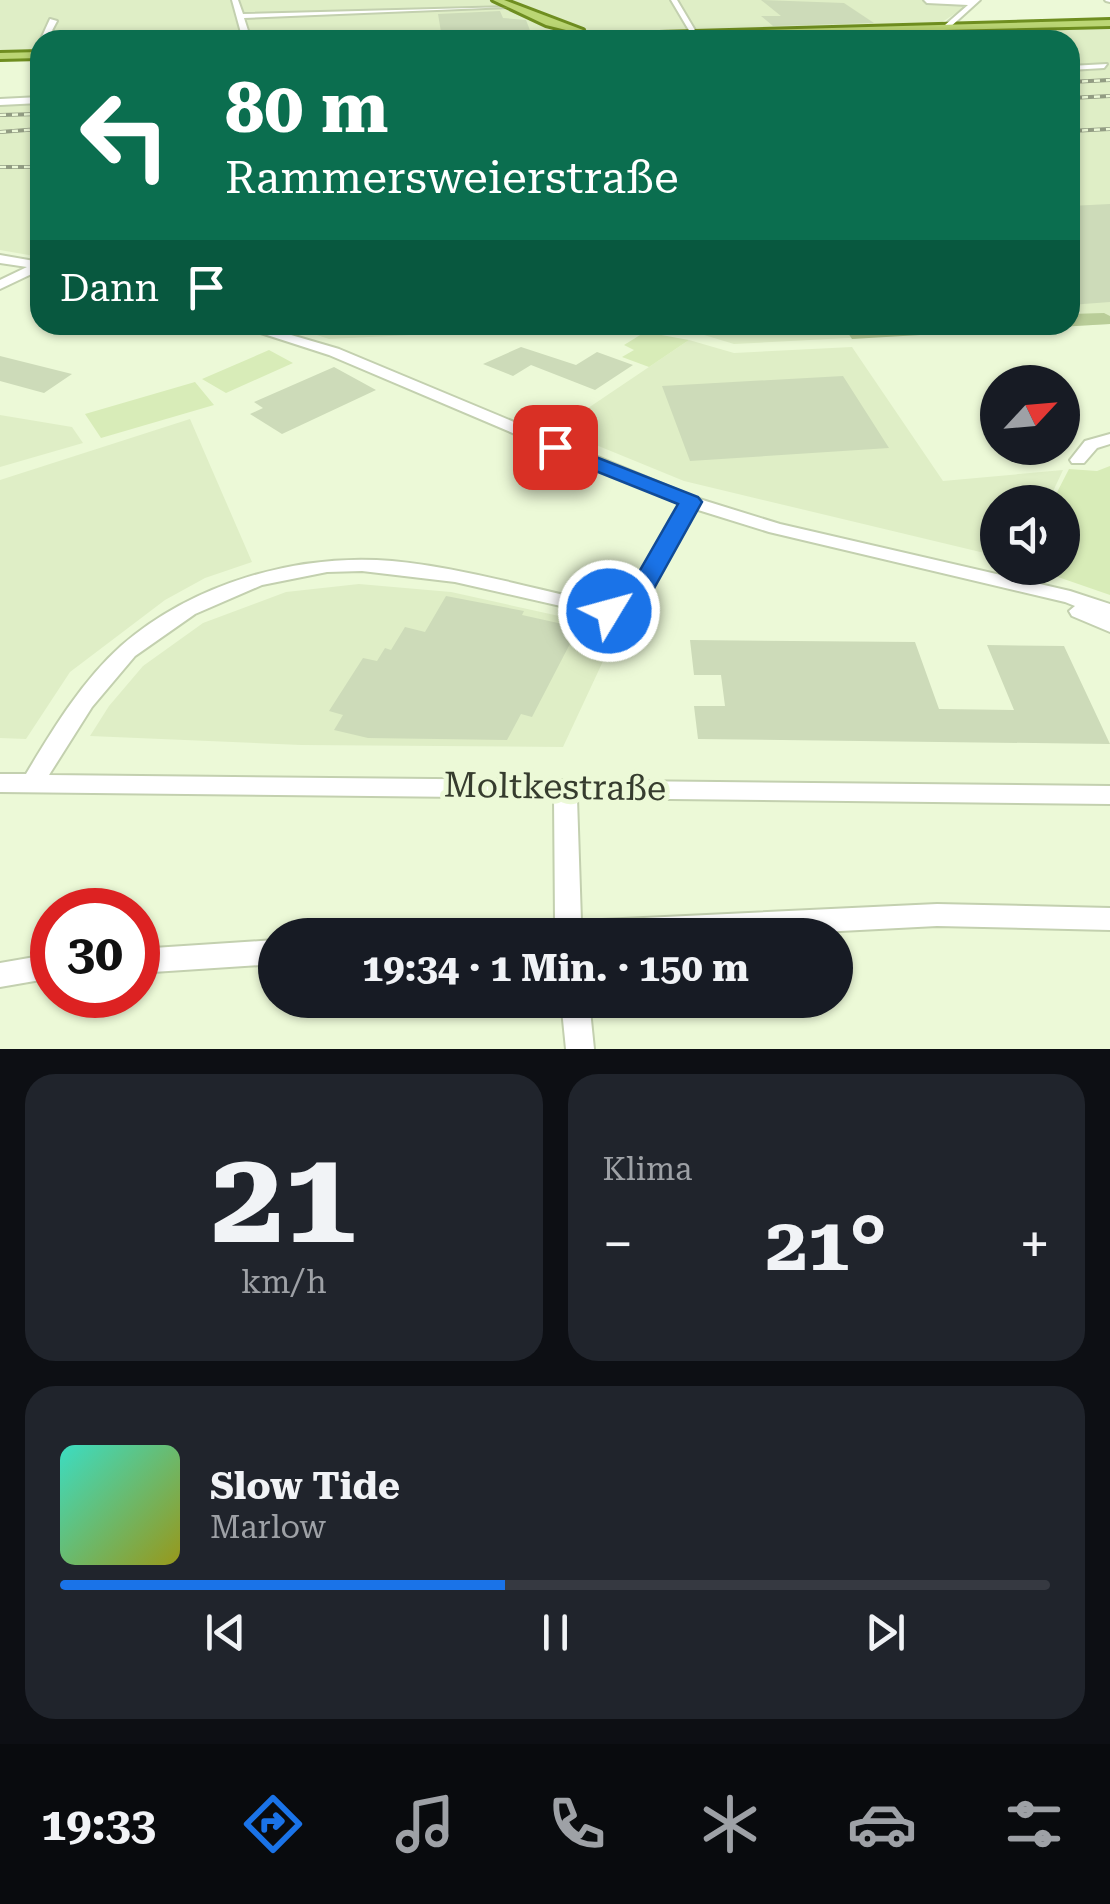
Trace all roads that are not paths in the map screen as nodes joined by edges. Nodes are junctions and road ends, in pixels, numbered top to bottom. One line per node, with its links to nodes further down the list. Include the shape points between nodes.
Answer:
1 (234, 0): 7 (street)
2 (497, 0): 6 (main road)
3 (674, 0): 14 (street)
4 (926, 1): 5 (street)
5 (975, 2): 10 (street)
6 (507, 7): 7 (street); 13 (main road)
7 (239, 16): 12 (street)
8 (54, 21): 11 (street)
9 (1110, 23): 10 (main road)
10 (948, 27): 15 (main road)
11 (49, 30)
12 (244, 30)
13 (563, 30)
14 (693, 30)
15 (889, 30)
16 (30, 51): 17 (main road)
17 (0, 56)
18 (1104, 66): 19 (street)
19 (1080, 67)
20 (30, 100): 21 (street)
21 (0, 102)
22 (0, 259): 23 (street)
23 (30, 264)
24 (30, 271): 25 (street)
25 (0, 286)
26 (276, 335): 29 (street, via 334,352)
27 (1110, 439): 28 (street, via 1097,440)
28 (1080, 456)
29 (690, 502): 30 (street); 34 (street, via 634,604 609,611 362,565 270,578 207,600 105,674)
30 (1033, 591): 31 (street); 32 (street)
31 (1110, 611)
32 (1110, 625)
33 (0, 783): 34 (street, Moltkestraße)
34 (33, 784): 35 (street, Moltkestraße)
35 (565, 787): 36 (street, Moltkestraße); 37 (street)
36 (1110, 795)
37 (568, 918)
38 (853, 919): 39 (street)
39 (1110, 919)
40 (258, 953): 41 (street)
41 (160, 960)
42 (30, 970): 43 (street)
43 (0, 975)
44 (577, 1018): 45 (street)
45 (580, 1049)

